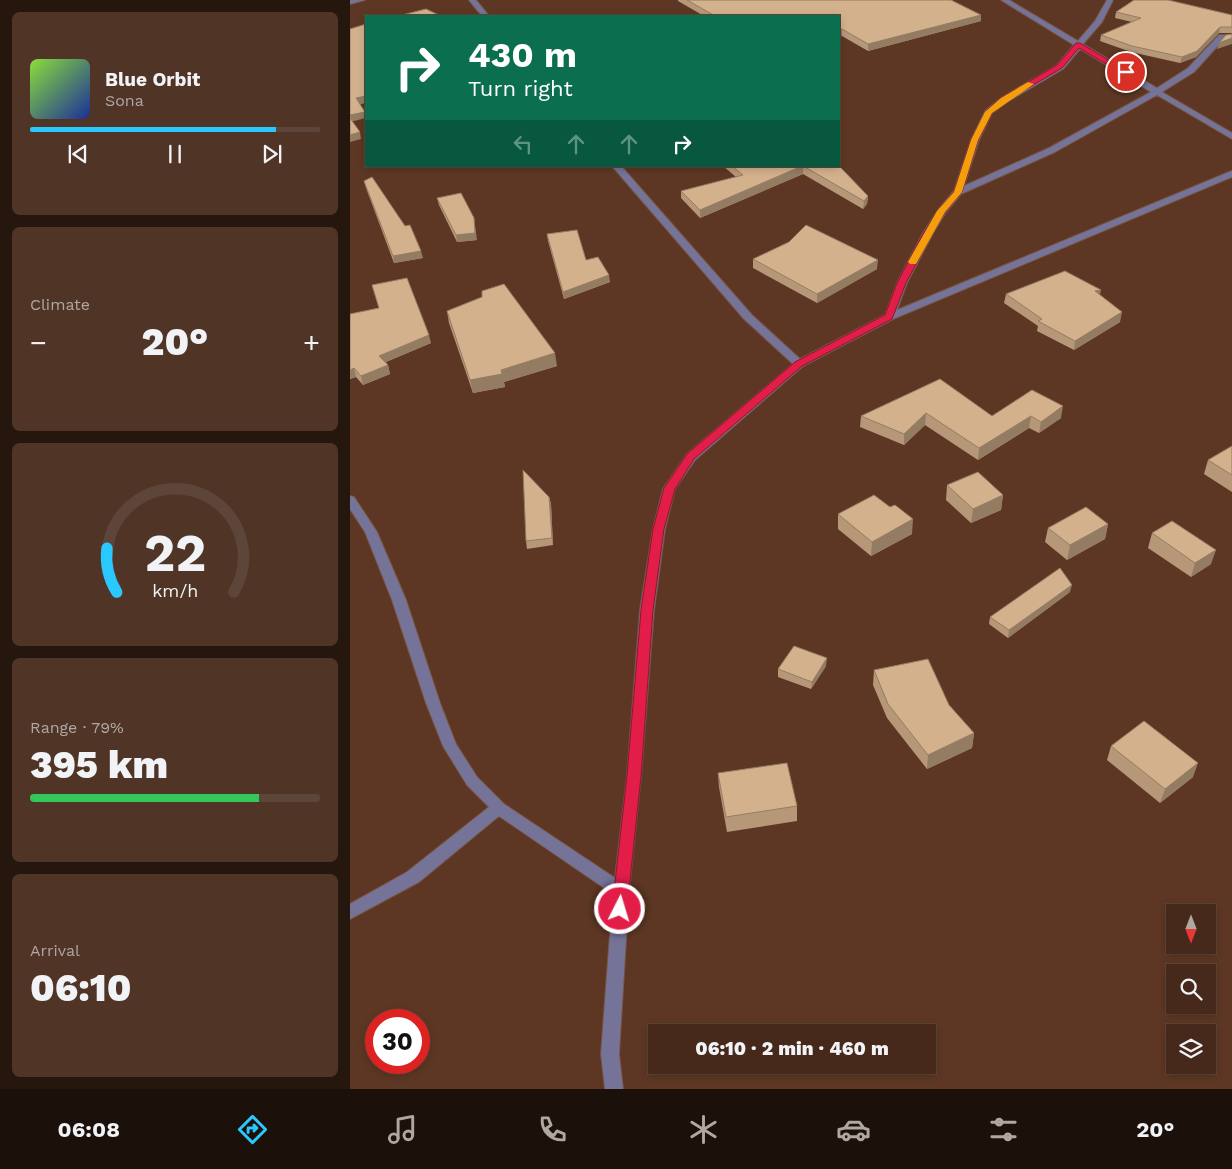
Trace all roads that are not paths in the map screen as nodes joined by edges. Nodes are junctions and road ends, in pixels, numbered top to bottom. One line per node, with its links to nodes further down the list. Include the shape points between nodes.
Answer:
1 (362, 0): 5 (street)
2 (472, 0): 6 (street)
3 (1004, 0): 8 (street)
4 (1110, 0): 8 (street, via 1098,22)
5 (350, 2)
6 (485, 15)
7 (1232, 37): 9 (street, via 1222,37 1191,70)
8 (1078, 45): 9 (street); 13 (street, via 1060,67 989,112 974,140)
9 (1157, 91): 10 (street); 13 (street, via 1066,143)
10 (1232, 137)
11 (617, 167): 15 (street, via 748,317)
12 (1232, 174): 14 (street)
13 (958, 192): 14 (street, via 928,234 902,283)
14 (889, 317): 15 (street)
15 (799, 364): 18 (street, via 691,457 669,488 659,529 647,610)
16 (350, 500): 17 (street, via 371,532 396,592 450,746 472,781)
17 (499, 808): 18 (street); 19 (street, via 413,877)
18 (621, 891): 20 (street, via 610,1054)
19 (350, 912)
20 (614, 1089)

